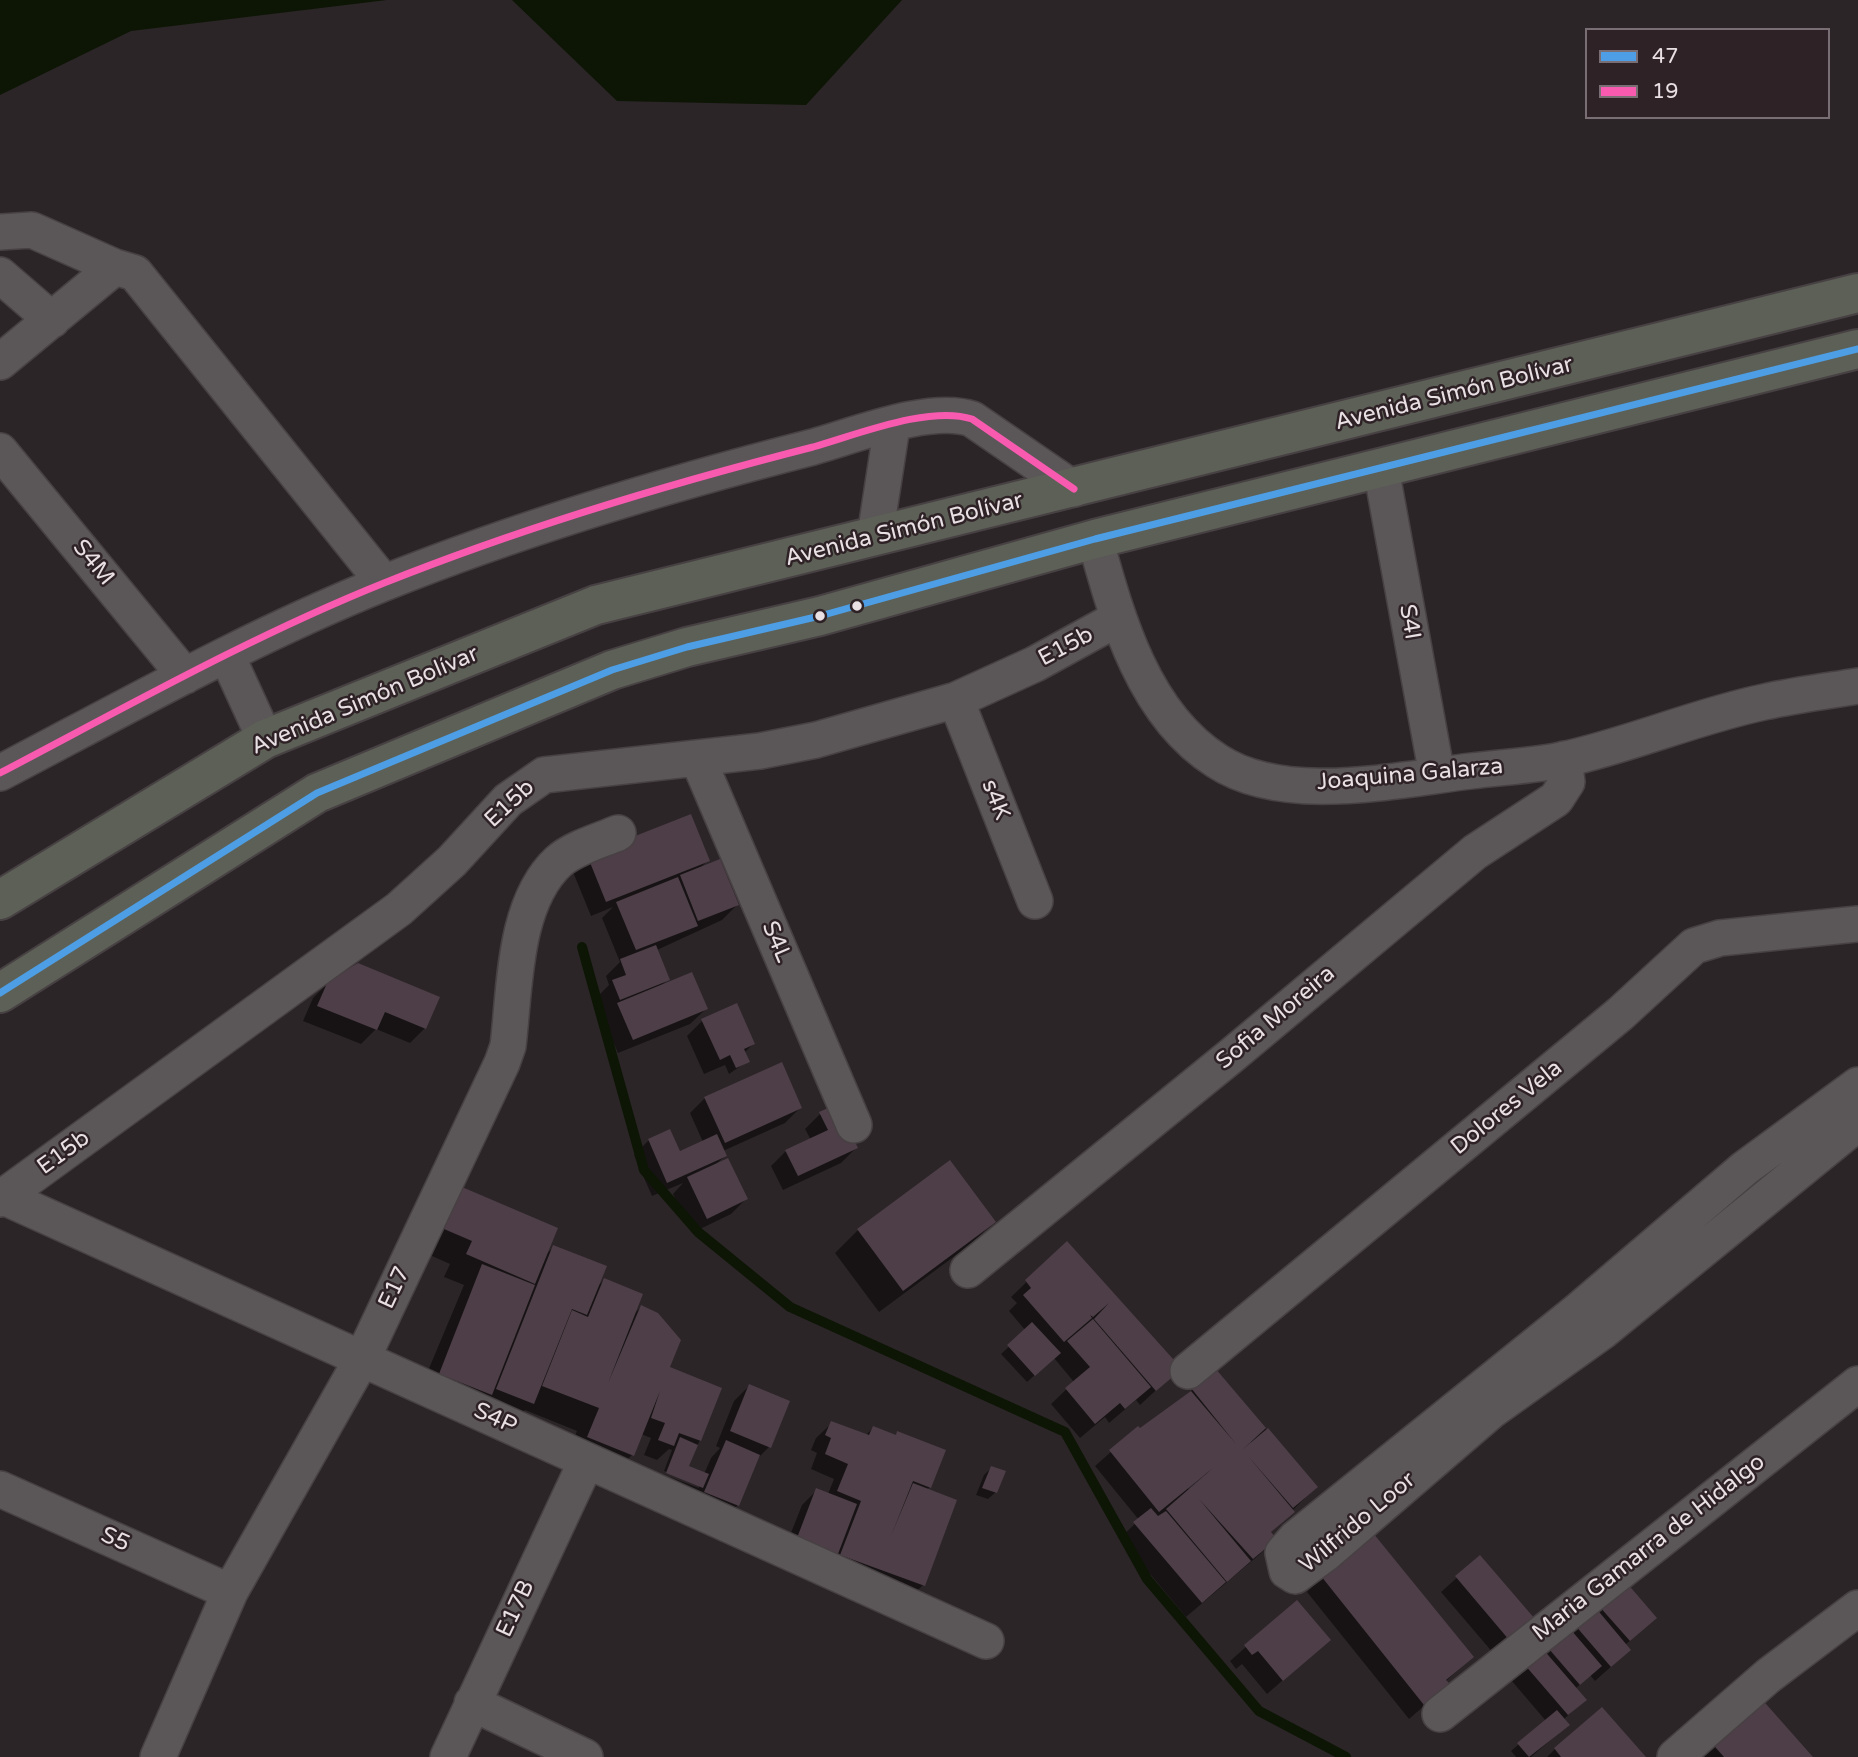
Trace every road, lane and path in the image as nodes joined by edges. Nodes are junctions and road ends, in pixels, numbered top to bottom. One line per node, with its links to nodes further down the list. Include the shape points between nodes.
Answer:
1 (0, 232): 2 (street, via 32,230)
2 (115, 267): 5 (street); 14 (street, via 135,274)
3 (0, 275): 5 (street)
4 (1858, 293): 11 (highway, Avenida Simón Bolívar)
5 (52, 320): 7 (street)
6 (1858, 349): 10 (highway)
7 (0, 362)
8 (892, 426): 11 (street, via 947,413 972,419); 12 (street); 14 (street, via 609,502)
9 (0, 451): 17 (street, S4M)
10 (1381, 469): 13 (highway); 24 (street, S4I)
11 (1074, 489): 12 (highway, Avenida Simón Bolívar)
12 (875, 536): 20 (highway, Avenida Simón Bolívar, via 596,605)
13 (1095, 539): 15 (street, Joaquina Galarza); 29 (highway, via 820,616 674,650 475,726 317,793)
14 (384, 583): 16 (street)
15 (1117, 619): 19 (street, E15b, via 1035,664); 24 (street, Joaquina Galarza, via 1176,723 1198,747 1234,771 1269,782 1301,785)
16 (227, 656): 17 (street); 20 (street)
17 (185, 676): 23 (street)
18 (1858, 687): 22 (street, Joaquina Galarza, via 1763,702)
19 (956, 699): 21 (street, E15b, via 816,740); 27 (street, s4K)
20 (265, 739): 26 (highway, Avenida Simón Bolívar)
21 (698, 759): 32 (street, S4L); 33 (street, E15b, via 561,771 527,785 399,909)
22 (1564, 759): 24 (street, Joaquina Galarza); 34 (street, Sofia Moreira, via 1567,782 1556,799 1475,852)
23 (0, 773)
24 (1437, 775)
25 (618, 833): 35 (street, E17, via 560,861 538,893 521,933 502,1063)
26 (0, 900)
27 (1035, 901)
28 (1858, 924): 36 (street, Dolores Vela, via 1720,938 1694,946 1620,1014)
29 (0, 993)
30 (1858, 1085): 31 (street, Wilfrido Loor, via 1745,1168 1296,1538 1283,1553 1287,1571 1295,1576 1325,1555 1491,1411 1603,1331)
31 (1858, 1123)
32 (854, 1125)
33 (2, 1198): 35 (street, S4P)
34 (968, 1270)
35 (363, 1357): 38 (street, S4P); 40 (street, E17)
36 (1188, 1371)
37 (1858, 1384): 44 (street, Maria Gamarra de Hidalgo)
38 (586, 1462): 42 (street, S4P); 43 (street, E17B)
39 (0, 1489): 40 (street, S5)
40 (230, 1592): 45 (street, E17)
41 (1858, 1608): 48 (street, via 1768,1676)
42 (986, 1641)
43 (472, 1703): 46 (street, E17B); 47 (street)
44 (1440, 1714)
45 (158, 1757)
46 (448, 1757)
47 (585, 1757)
48 (1675, 1757)

